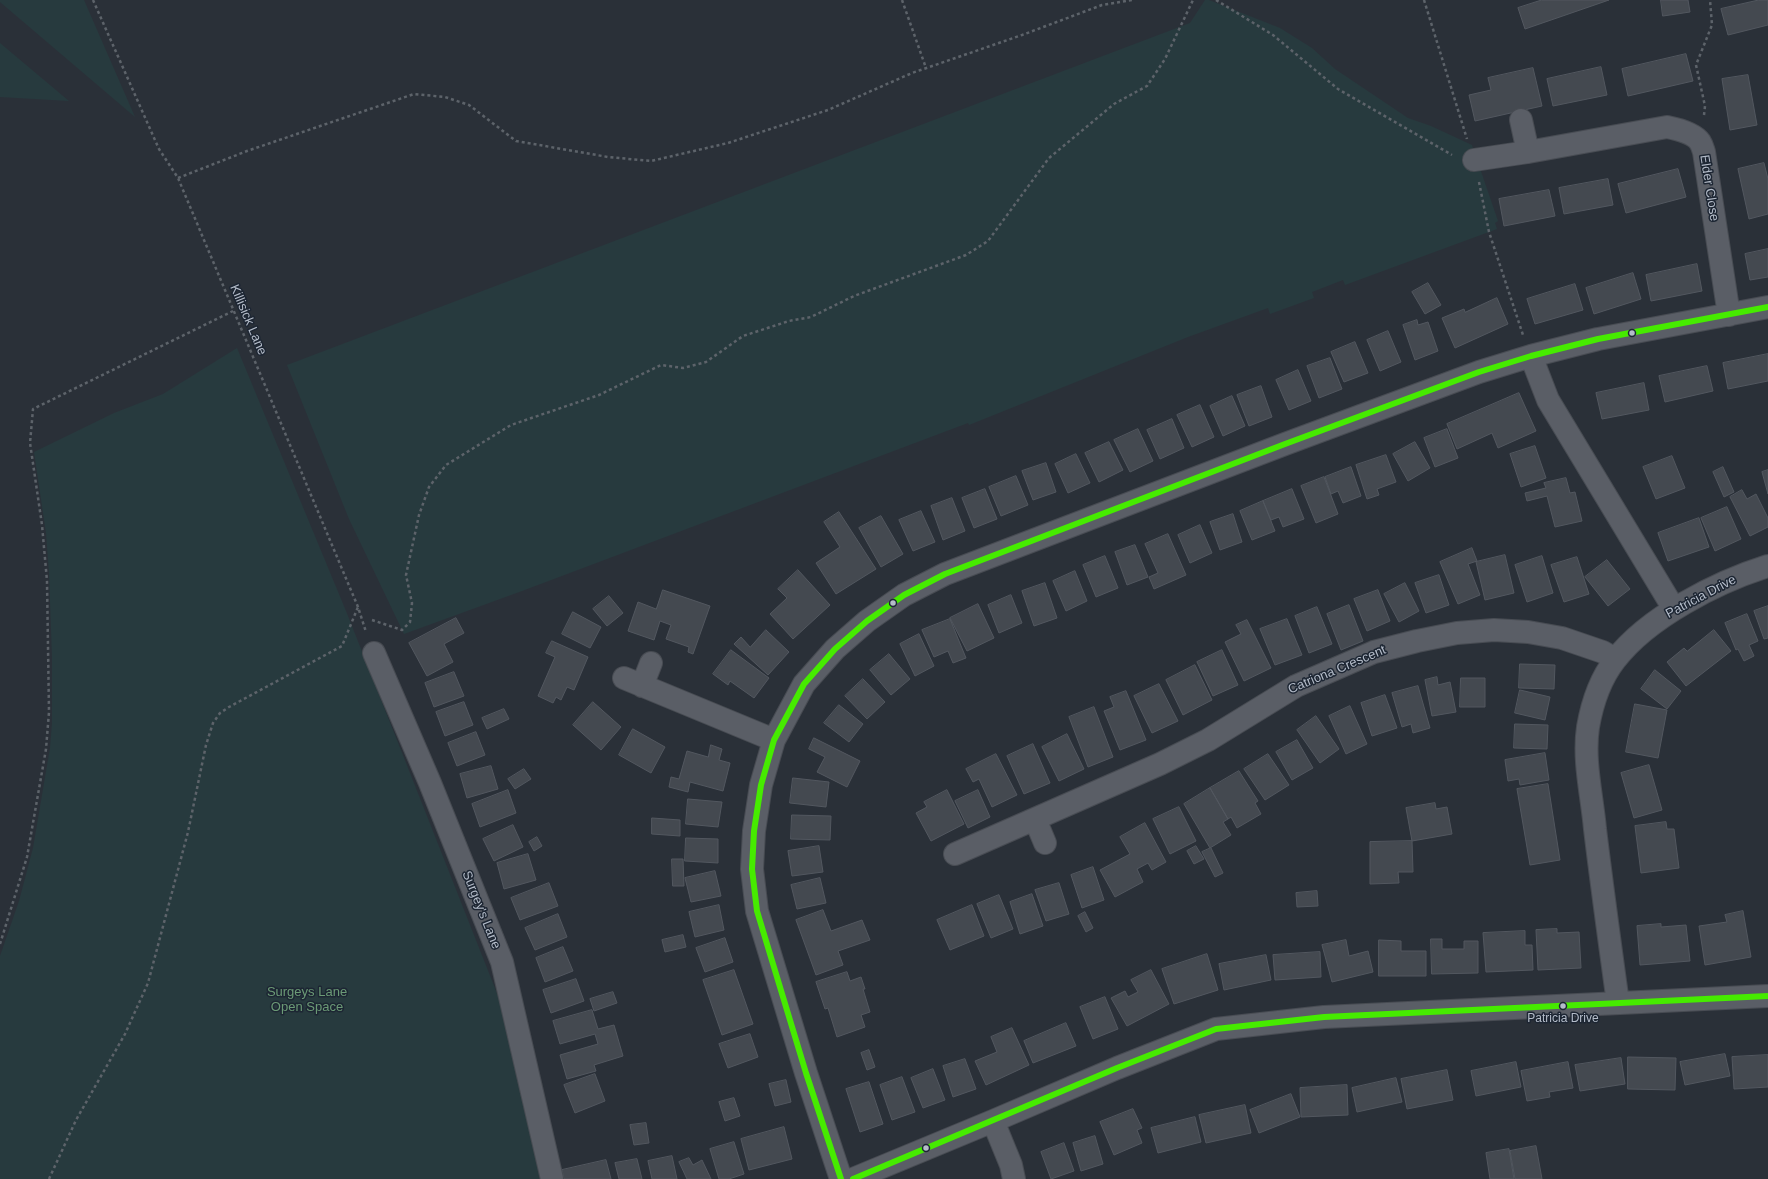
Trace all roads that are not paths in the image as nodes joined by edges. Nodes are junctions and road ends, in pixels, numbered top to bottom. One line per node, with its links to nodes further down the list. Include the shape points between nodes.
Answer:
1 (1521, 120): 2 (street)
2 (1528, 152): 3 (street, Elder Close); 5 (street, Elder Close, via 1667,127 1677,129 1700,141 1704,152)
3 (1474, 160)
4 (1768, 307): 5 (street)
5 (1729, 315): 6 (street, via 1598,339)
6 (1531, 356): 8 (street, via 1548,400); 12 (street, via 1479,372 1292,441 945,574 904,595 835,649 804,684)
7 (1768, 566): 8 (street, Patricia Drive, via 1715,587)
8 (1674, 609): 10 (street, Patricia Drive, via 1634,640)
9 (374, 653): 19 (street, Surgey's Lane, via 502,962)
10 (1615, 659): 13 (street, Catriona Crescent, via 1603,652 1562,638 1494,630 1444,636 1374,652 1296,686 1208,740 1160,764); 17 (street, Patricia Drive, via 1602,681 1594,703 1588,726 1586,758)
11 (651, 663): 12 (street, via 633,682)
12 (774, 740): 20 (street, via 761,785 754,831 754,892 757,911 806,1073)
13 (1035, 818): 14 (street); 15 (street, Catriona Crescent)
14 (1045, 843)
15 (955, 854)
16 (1768, 996): 17 (street)
17 (1618, 1003): 18 (street, via 1324,1018 1216,1029)
18 (994, 1121): 21 (street); 22 (street)
19 (552, 1179)
20 (841, 1179)
21 (853, 1179)
22 (1014, 1179)

